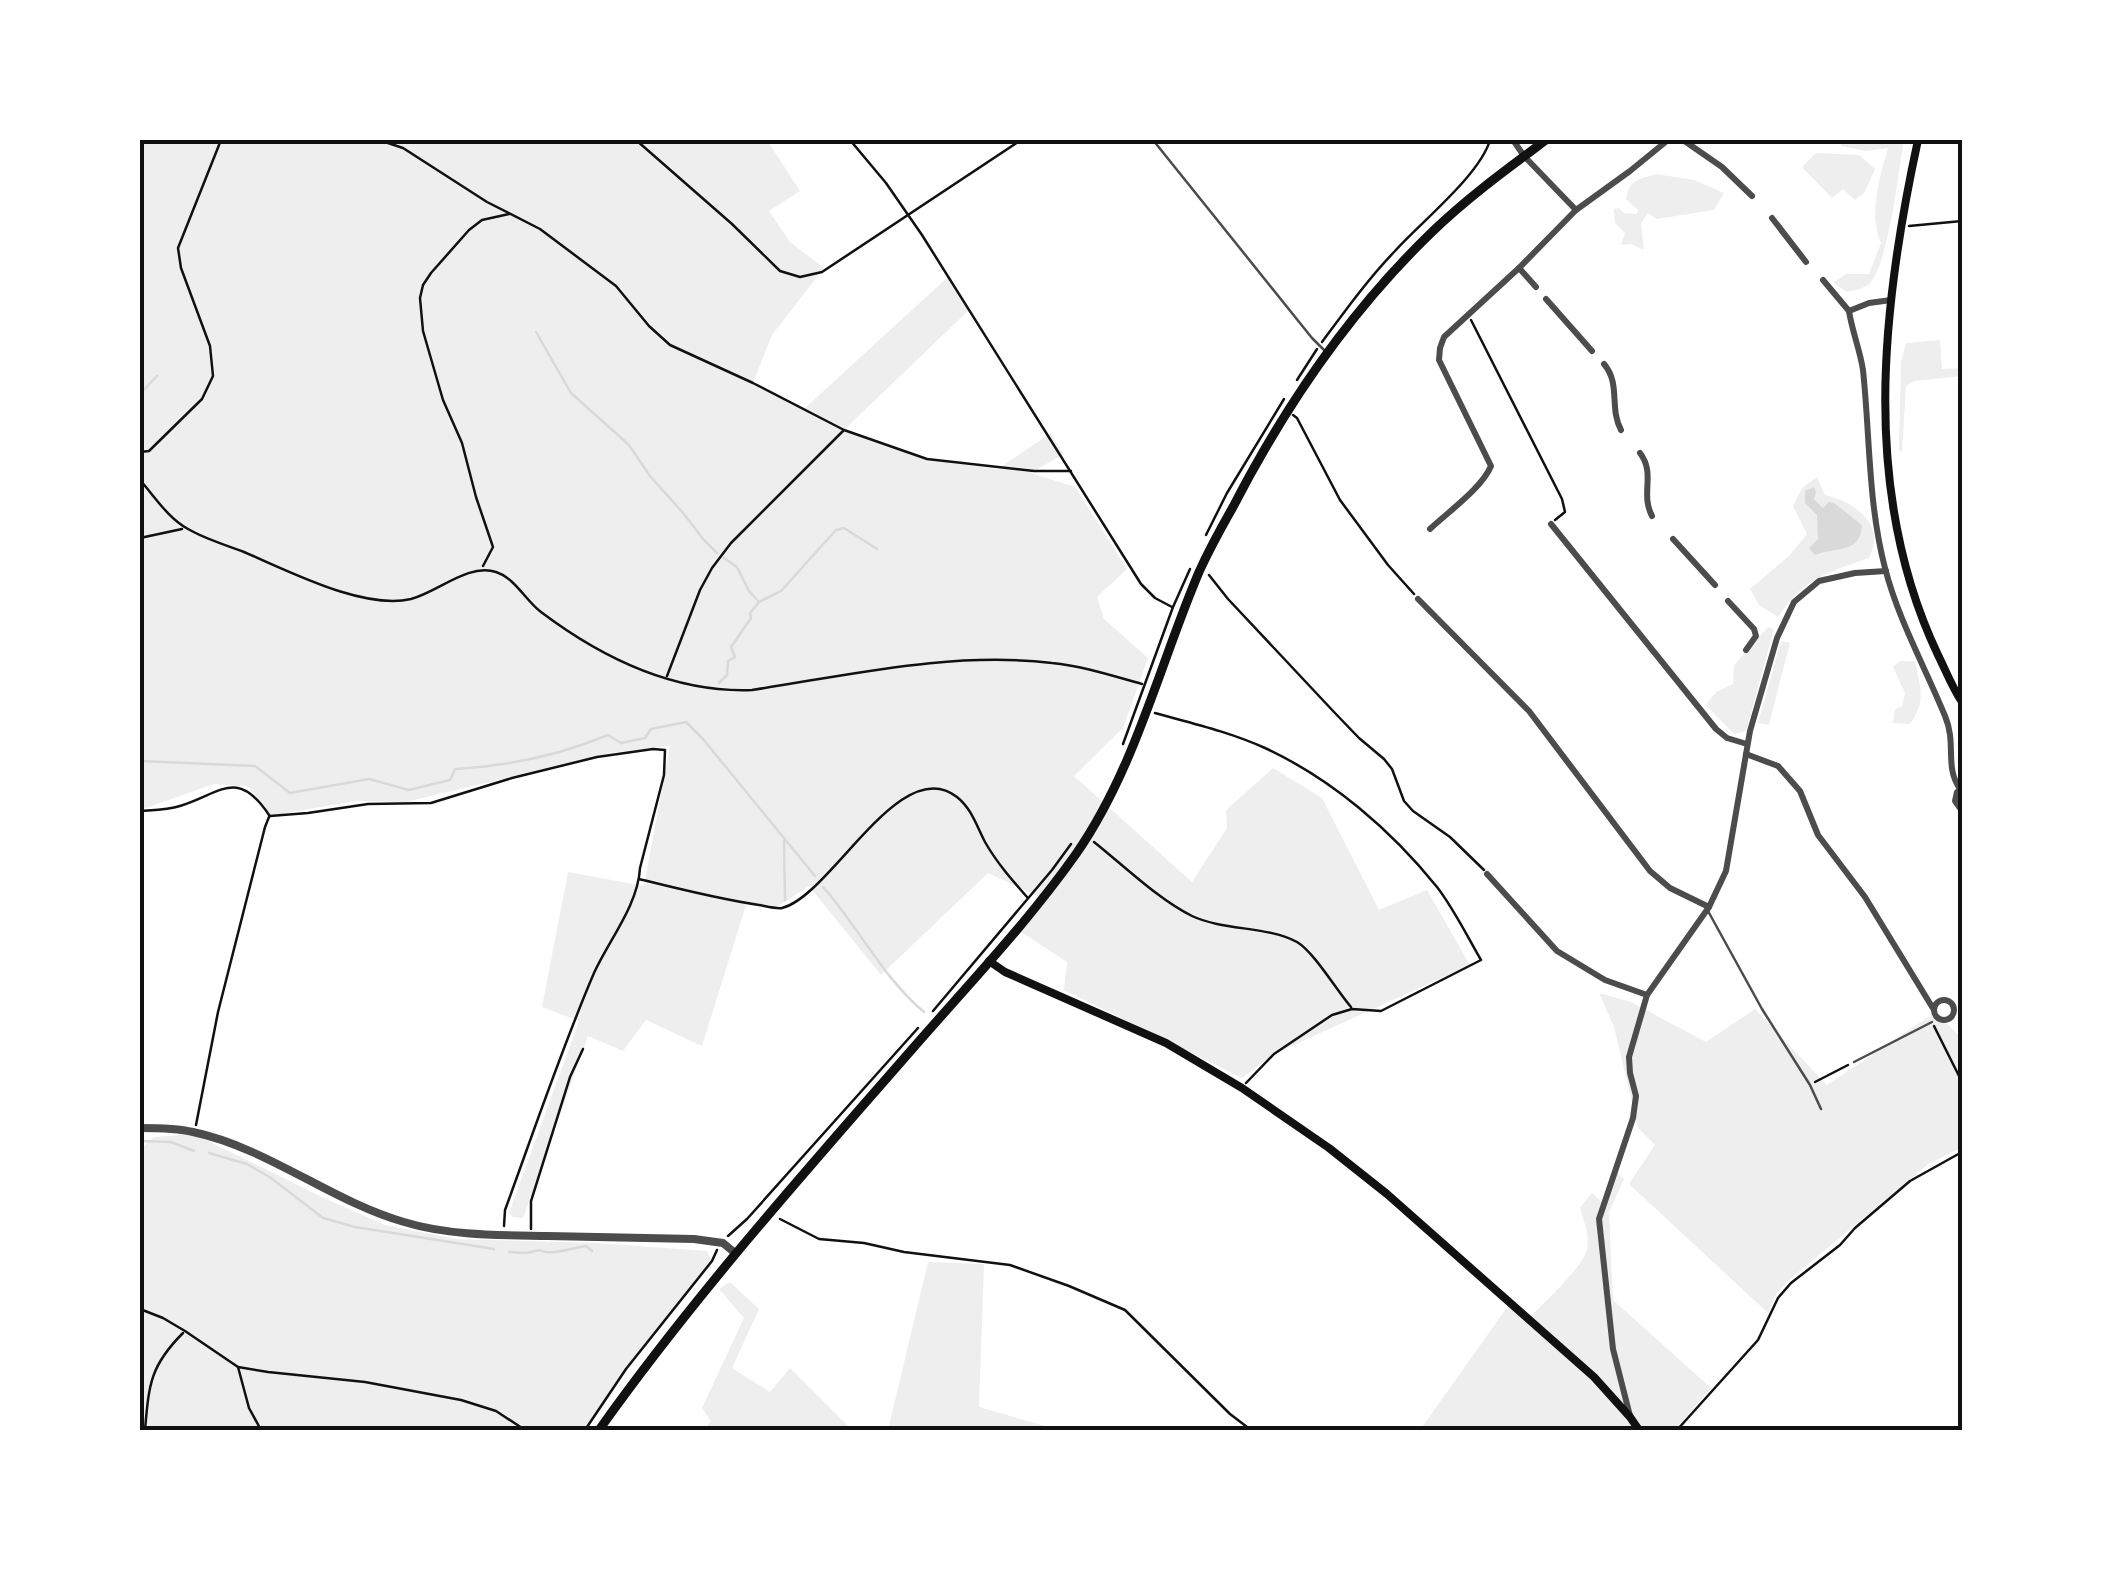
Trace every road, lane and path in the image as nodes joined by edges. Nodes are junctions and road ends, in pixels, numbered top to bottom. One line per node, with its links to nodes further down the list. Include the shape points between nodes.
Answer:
1 (221, 140): 34 (path, via 178,248 214,376 202,399)
2 (379, 140): 15 (path)
3 (636, 140): 16 (path, via 780,271 800,277 822,272)
4 (850, 140): 16 (path)
5 (1021, 140): 16 (path)
6 (1152, 140): 29 (lane)
7 (1513, 140): 12 (street)
8 (1546, 140): 12 (main road)
9 (1668, 140): 14 (street)
10 (1682, 140): 13 (street)
11 (1918, 140): 19 (main road)
12 (1524, 156): 14 (street); 29 (main road, via 1434,230)
13 (1752, 196)
14 (1576, 210): 21 (street)
15 (510, 214): 32 (path, via 540,228 616,286 670,345); 45 (path, via 469,230 430,273 420,298 443,400 493,547)
16 (909, 215): 36 (path)
17 (1772, 218): 20 (street)
18 (1962, 221): 19 (path)
19 (1900, 227): 25 (main road)
20 (1806, 262)
21 (1519, 268): 23 (street); 27 (street)
22 (1823, 280): 26 (street)
23 (1536, 288)
24 (1546, 299): 28 (street)
25 (1891, 300): 26 (street); 53 (main road, via 1884,397 1888,484 1924,624)
26 (1849, 311): 46 (street)
27 (1468, 314): 39 (path, via 1562,499 1565,512); 41 (street, via 1444,337 1438,355 1492,466)
28 (1592, 350)
29 (1328, 353): 31 (main road)
30 (1604, 364): 33 (street, via 1612,373)
31 (1288, 411): 44 (main road); 48 (path, via 1340,500)
32 (844, 430): 36 (path, via 927,460); 51 (path, via 712,568)
33 (1621, 430)
34 (140, 452)
35 (1640, 453): 38 (street)
36 (1071, 471): 52 (path, via 1142,584 1173,607)
37 (140, 480): 40 (path)
38 (1652, 516)
39 (1551, 524): 55 (street, via 1716,729)
40 (186, 528): 42 (path); 45 (path, via 373,600 414,598)
41 (1430, 529)
42 (140, 538)
43 (1673, 539): 47 (street)
44 (1202, 566): 54 (main road); 64 (path, via 1384,758 1413,811)
45 (480, 569): 51 (path, via 506,576 543,614 616,660)
46 (1886, 571): 55 (street, via 1820,581 1794,602 1776,638); 58 (street, via 1949,726 1952,773)
47 (1715, 585)
48 (1418, 599): 67 (street, via 1529,711 1650,872)
49 (1728, 600): 50 (street, via 1754,629)
50 (1746, 650)
51 (666, 678): 52 (path, via 752,690 930,664 1032,661)
52 (1145, 685): 56 (path)
53 (1962, 702)
54 (1146, 709): 62 (main road); 70 (path, via 1264,748 1317,777 1371,817 1438,889 1481,960 1381,1011)
55 (1748, 744): 57 (street)
56 (1122, 746)
57 (1746, 754): 67 (street, via 1726,871); 71 (street, via 1778,766 1800,790 1818,835)
58 (1961, 789): 59 (street, via 1955,800)
59 (1962, 811)
60 (140, 812): 61 (path, via 177,807 220,788 246,790)
61 (270, 816): 65 (path, via 431,803 597,758 665,750); 80 (path, via 218,1012)
62 (1088, 836): 66 (main road); 70 (path, via 1190,915 1299,943)
63 (1075, 838): 66 (path)
64 (1487, 874): 69 (street, via 1557,952)
65 (639, 879): 66 (path, via 781,908 907,796 926,788 958,798 1000,866); 84 (path, via 568,1036 505,1210)
66 (1032, 902): 68 (main road); 83 (path)
67 (1708, 908): 69 (street); 76 (lane)
68 (989, 962): 77 (main road, via 1166,1043); 82 (main road)
69 (1647, 995): 91 (street, via 1630,1057 1633,1118 1600,1212 1613,1349)
70 (1352, 1008): 77 (path, via 1274,1054)
71 (1934, 1010)
72 (1932, 1022): 74 (lane); 75 (path)
73 (584, 1049): 85 (path, via 531,1201)
74 (1854, 1062): 76 (path)
75 (1962, 1082)
76 (1810, 1085): 78 (lane)
77 (1242, 1088): 91 (main road, via 1387,1194 1594,1377)
78 (1821, 1109)
79 (140, 1128): 80 (street)
80 (195, 1132): 84 (street, via 380,1215 441,1230)
81 (1962, 1152): 99 (path, via 1910,1181 1790,1283 1758,1340)
82 (771, 1212): 86 (main road); 97 (path, via 819,1240 1010,1265 1126,1310)
83 (731, 1232)
84 (503, 1235): 85 (street)
85 (531, 1236): 86 (street, via 694,1239)
86 (736, 1252): 96 (main road)
87 (714, 1254): 95 (path)
88 (140, 1309): 89 (path)
89 (185, 1331): 90 (path); 92 (path, via 151,1378)
90 (238, 1367): 93 (path); 94 (path, via 461,1400)
91 (1630, 1417): 98 (main road)
92 (145, 1430)
93 (261, 1430)
94 (525, 1430)
95 (585, 1430)
96 (600, 1430)
97 (1251, 1430)
98 (1639, 1430)
99 (1678, 1430)

